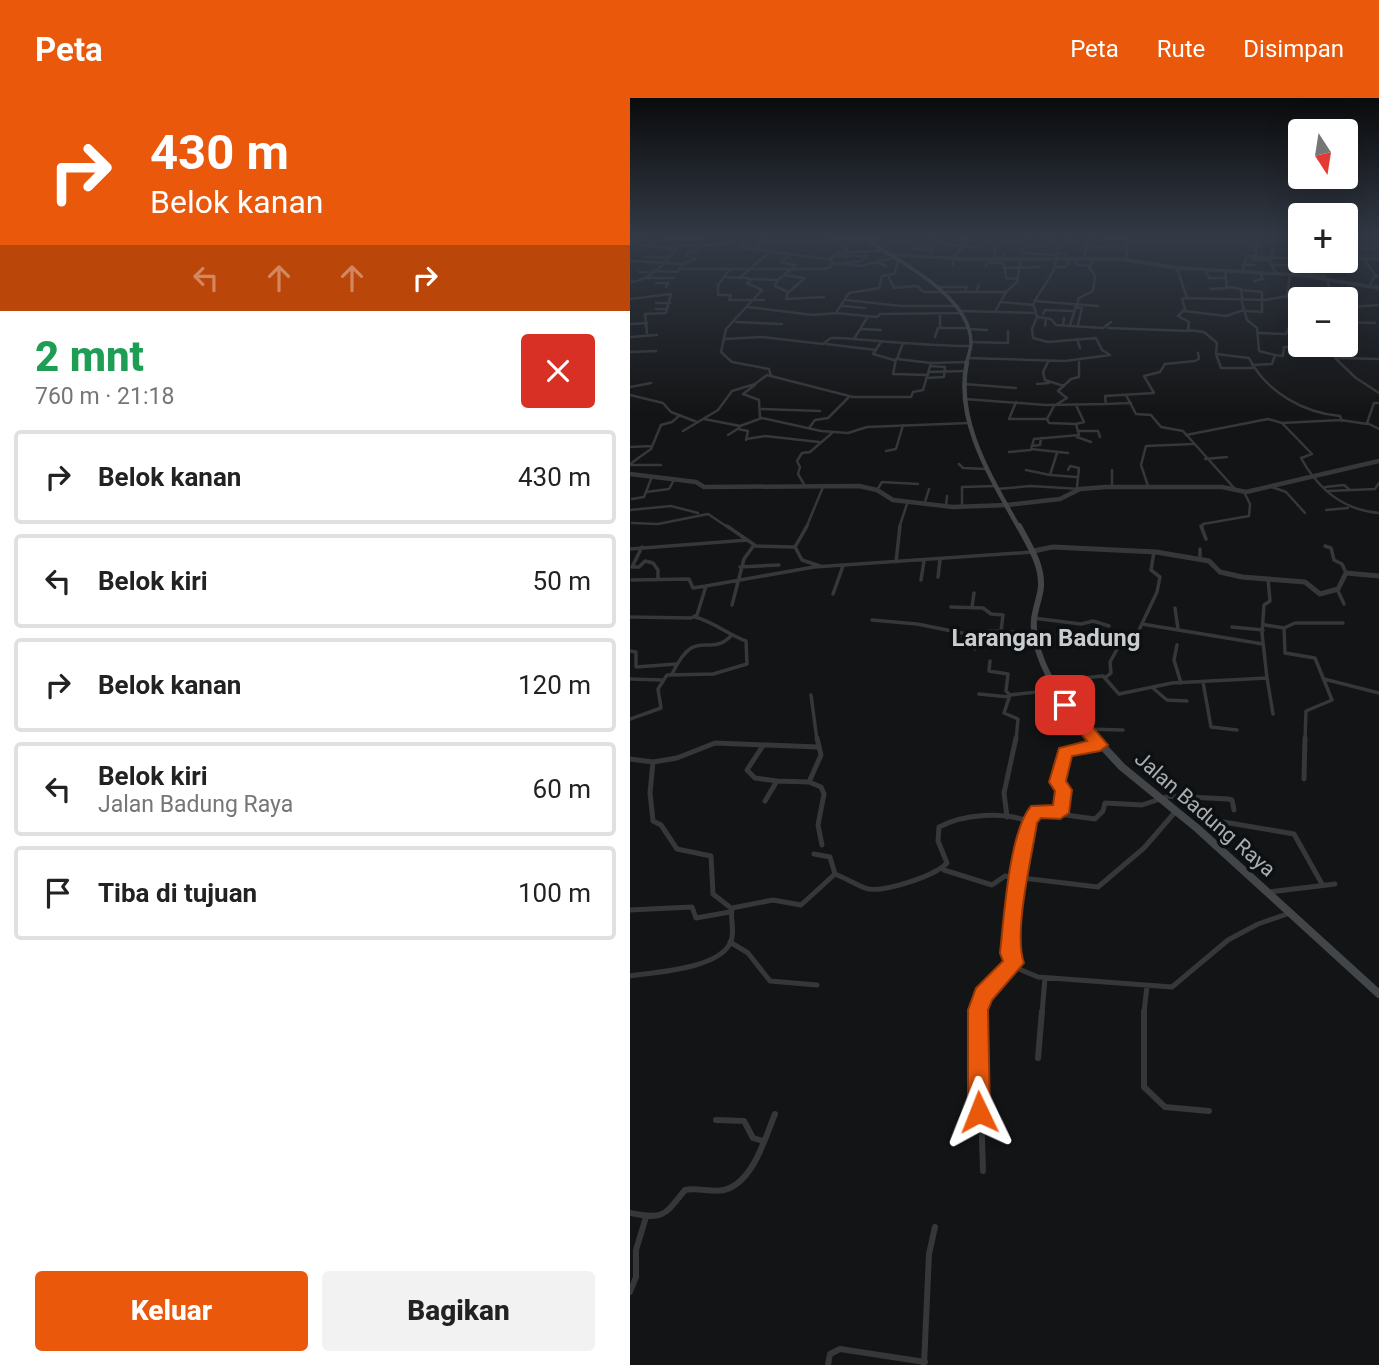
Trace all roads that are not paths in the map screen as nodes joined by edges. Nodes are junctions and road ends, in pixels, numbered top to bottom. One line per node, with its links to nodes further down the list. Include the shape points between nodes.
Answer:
1 (670, 295): 19 (street)
2 (671, 295): 26 (street)
3 (731, 295): 25 (street, via 730,300)
4 (759, 295): 20 (street)
5 (787, 295): 16 (street, via 786,299)
6 (848, 295): 23 (street)
7 (946, 295): 40 (main road, Jalan Badung Raya)
8 (1005, 295): 27 (street)
9 (1039, 295): 29 (street)
10 (1081, 295): 31 (street)
11 (1186, 295): 18 (street)
12 (1241, 295): 21 (street)
13 (1261, 295): 24 (street)
14 (1343, 295): 30 (street, via 1351,307)
15 (1285, 296): 17 (street); 24 (street)
16 (824, 297)
17 (1288, 297)
18 (1187, 298): 21 (street); 45 (street, via 1182,299)
19 (630, 299)
20 (758, 299): 22 (street); 25 (street)
21 (1241, 299): 24 (street); 42 (street)
22 (764, 300)
23 (846, 300): 32 (street); 33 (street)
24 (1262, 300): 42 (street, via 1262,312)
25 (749, 301): 35 (street)
26 (671, 302): 28 (street); 38 (street)
27 (1002, 302): 29 (street); 41 (street)
28 (656, 303)
29 (1034, 303): 31 (street); 52 (street)
30 (1379, 304)
31 (1076, 305): 34 (street); 44 (street); 66 (street, via 1082,308)
32 (843, 306): 36 (street); 46 (street)
33 (897, 306): 40 (street); 49 (street)
34 (1098, 306)
35 (748, 307): 48 (street); 56 (street)
36 (865, 308)
37 (656, 309): 38 (street)
38 (667, 309): 59 (street, via 664,314 645,314)
39 (820, 309): 48 (street)
40 (960, 310): 41 (street); 47 (street); 70 (main road, Jalan Badung Raya)
41 (996, 310): 43 (street)
42 (1246, 310): 45 (street, via 1226,316); 76 (street, via 1247,320)
43 (1008, 311): 50 (street); 52 (street)
44 (1073, 311): 51 (street, via 1045,310); 64 (street)
45 (1184, 311): 74 (street, via 1178,316 1189,322)
46 (836, 313): 48 (street); 53 (street)
47 (940, 313): 49 (street); 67 (street)
48 (818, 314)
49 (894, 314): 53 (street)
50 (1024, 314)
51 (1043, 314)
52 (1036, 315): 54 (street); 84 (street, via 1032,338)
53 (867, 317): 69 (street)
54 (1046, 318): 63 (street); 65 (street)
55 (1064, 318): 63 (street)
56 (735, 322): 62 (street); 81 (street, via 726,328)
57 (1111, 322): 68 (street)
58 (1358, 322): 60 (street)
59 (646, 323): 61 (street); 75 (street)
60 (1375, 323)
61 (630, 324)
62 (782, 324)
63 (1063, 325): 64 (street)
64 (1070, 325): 66 (street)
65 (1045, 326)
66 (1077, 326): 68 (street)
67 (940, 328): 70 (street); 80 (street)
68 (1105, 328): 74 (street)
69 (860, 329): 71 (street); 82 (street)
70 (968, 329): 72 (street); 88 (main road, Jalan Badung Raya)
71 (881, 330)
72 (987, 330)
73 (1008, 331): 88 (street, via 1008,343)
74 (1191, 331): 96 (street, via 1204,332 1217,343)
75 (647, 333)
76 (1259, 333): 77 (street); 97 (street, via 1259,351)
77 (1288, 333)
78 (654, 336): 79 (street)
79 (630, 337)
80 (936, 337)
81 (724, 339): 87 (street, via 762,337); 111 (street, via 721,352 732,362 769,369)
82 (854, 339): 85 (street); 87 (street, via 831,338)
83 (1077, 339): 84 (street); 91 (street); 104 (street, via 1098,339 1110,355)
84 (1064, 340): 90 (street)
85 (881, 342): 86 (street); 92 (street)
86 (903, 343): 88 (street); 100 (street)
87 (826, 344): 92 (street)
88 (971, 344): 102 (main road, Jalan Badung Raya)
89 (1288, 347): 97 (street, via 1284,347 1285,358)
90 (1068, 348)
91 (1080, 348)
92 (876, 350): 100 (street, via 874,355)
93 (656, 351): 94 (street)
94 (630, 352)
95 (1198, 353): 122 (street, via 1195,362 1165,365 1160,373 1144,376 1154,393)
96 (1216, 354): 98 (street); 107 (street, via 1222,369)
97 (1275, 355): 107 (street, via 1272,364)
98 (1242, 357): 105 (street); 107 (street, via 1249,358)
99 (1339, 358): 101 (street); 120 (street, via 1335,358 1347,372)
100 (896, 359): 106 (street); 110 (street, via 892,374)
101 (1379, 359)
102 (967, 360): 103 (street); 106 (street); 108 (main road, Jalan Badung Raya)
103 (1048, 362): 104 (street); 112 (street, via 1043,372)
104 (1079, 362): 117 (street, via 1079,377)
105 (1244, 362)
106 (931, 365): 109 (street, via 944,367); 110 (street)
107 (1253, 366): 137 (street, via 1293,401 1320,415 1340,416)
108 (965, 371): 109 (street); 115 (main road, Jalan Badung Raya)
109 (944, 372): 110 (street); 110 (street, via 942,378)
110 (928, 375): 123 (street, via 922,390 909,397)
111 (771, 376): 114 (street); 123 (street)
112 (1049, 382): 116 (street); 117 (street)
113 (651, 383): 118 (street)
114 (755, 384): 131 (street, via 743,394 759,400); 135 (street, via 732,391 724,405)
115 (964, 384): 119 (street); 124 (main road, Jalan Badung Raya)
116 (1037, 384)
117 (1064, 386): 129 (street, via 1058,392 1067,398)
118 (630, 387)
119 (1016, 388)
120 (1379, 393)
121 (630, 394): 133 (street, via 663,403)
122 (1126, 395): 126 (street); 128 (street, via 1104,396)
123 (848, 397): 145 (street, via 828,418 814,421)
124 (965, 399): 125 (street); 139 (main road, Jalan Badung Raya)
125 (1016, 402): 129 (street); 136 (street, via 1009,419)
126 (1131, 403): 128 (street); 152 (street, via 1137,415 1151,415 1161,427)
127 (1379, 403): 142 (street, via 1374,403)
128 (1106, 404): 130 (street)
129 (1054, 405): 130 (street); 136 (street)
130 (1076, 405): 141 (street, via 1084,422)
131 (762, 409): 132 (street); 134 (street)
132 (820, 411)
133 (680, 415): 138 (street); 158 (street, via 661,425)
134 (760, 418): 143 (street); 145 (street)
135 (704, 419): 138 (street); 143 (street)
136 (1047, 419): 141 (street, via 1049,423)
137 (1342, 421): 140 (street); 142 (street)
138 (697, 422): 148 (street)
139 (969, 423): 144 (street); 171 (main road, Jalan Badung Raya)
140 (1282, 423): 152 (street, via 1266,419); 177 (street, via 1312,454 1301,458)
141 (1076, 424): 149 (street)
142 (1367, 424): 147 (street)
143 (743, 425): 146 (street)
144 (903, 425): 150 (street); 161 (street, via 896,449)
145 (809, 428): 150 (street)
146 (737, 429): 151 (street); 156 (street, via 748,431 745,440 765,436)
147 (1379, 429)
148 (683, 431)
149 (1078, 431): 153 (street); 154 (street, via 1098,431)
150 (832, 432): 156 (street)
151 (728, 435)
152 (1186, 435): 157 (street)
153 (1077, 437): 155 (street); 160 (street, via 1041,438 1040,445)
154 (1100, 437)
155 (1091, 442)
156 (819, 443): 184 (street, via 797,461)
157 (1194, 444): 166 (street); 186 (street, via 1146,446 1142,465)
158 (652, 446): 159 (street); 168 (street)
159 (630, 447)
160 (1032, 448): 162 (street); 163 (street)
161 (886, 451)
162 (1009, 452)
163 (1057, 453): 164 (street); 176 (street)
164 (1069, 453)
165 (1227, 457): 166 (street)
166 (1205, 459): 195 (street)
167 (1379, 461): 177 (street)
168 (630, 464): 170 (street)
169 (959, 464): 171 (street)
170 (661, 465)
171 (987, 469): 189 (main road, Jalan Badung Raya)
172 (1026, 470): 176 (street)
173 (1068, 470): 179 (street, via 1079,467)
174 (1112, 470): 190 (street)
175 (630, 474): 180 (street)
176 (1050, 475): 179 (street)
177 (1311, 476): 187 (street); 194 (street)
178 (1041, 477): 185 (street)
179 (1076, 477): 191 (street)
180 (651, 479): 181 (street); 196 (street)
181 (674, 480): 184 (street, via 704,487); 196 (street, via 668,489)
182 (1379, 483): 194 (street, via 1375,489)
183 (918, 484): 192 (street, via 883,482)
184 (805, 486): 188 (street)
185 (1036, 486): 189 (street); 191 (street)
186 (1148, 486): 190 (street); 195 (street)
187 (1268, 486): 197 (street); 208 (street, via 1286,492)
188 (823, 487): 192 (street); 217 (street)
189 (997, 487): 202 (main road, Jalan Badung Raya); 204 (street, via 962,487)
190 (1112, 487): 191 (street)
191 (1079, 488): 202 (street, via 1062,499)
192 (877, 489): 200 (street, via 890,499)
193 (929, 489): 201 (street)
194 (1326, 489): 205 (street)
195 (1235, 490): 197 (street)
196 (646, 492): 199 (street, via 644,498)
197 (1244, 492): 212 (street, via 1249,516 1203,524)
198 (947, 496): 203 (street)
199 (632, 499)
200 (908, 501): 201 (street); 225 (street, via 897,534)
201 (925, 502): 203 (street)
202 (1007, 505): 204 (street); 220 (main road, Jalan Badung Raya)
203 (946, 506): 204 (street)
204 (962, 506)
205 (1349, 507): 207 (street); 209 (street)
206 (630, 510): 210 (street, via 671,506)
207 (1326, 510)
208 (1305, 513)
209 (1379, 513)
210 (701, 514): 211 (street, via 658,524); 213 (street, via 715,516)
211 (632, 523)
212 (1206, 539)
213 (749, 540): 214 (street); 216 (street)
214 (754, 545): 217 (street); 229 (street)
215 (1325, 546): 230 (street, via 1331,548)
216 (642, 547): 218 (street); 233 (street, via 632,567 653,563)
217 (795, 547): 227 (street, via 802,560)
218 (630, 549)
219 (1200, 549): 224 (street)
220 (1033, 551): 221 (street, via 1053,547); 222 (street); 249 (main road, Jalan Badung Raya, via 1041,586)
221 (1154, 552): 224 (street); 252 (street, via 1151,570 1160,577)
222 (940, 560): 223 (street); 232 (street)
223 (924, 561): 225 (street); 237 (street)
224 (1200, 561): 234 (street, via 1214,563 1222,573)
225 (896, 562): 228 (street)
226 (779, 565): 229 (street)
227 (827, 566): 228 (street); 236 (street)
228 (843, 566): 241 (street)
229 (740, 567): 236 (street)
230 (1346, 573): 231 (street); 239 (street)
231 (1379, 576)
232 (938, 577)
233 (658, 579): 235 (street); 238 (street, via 688,579 692,588)
234 (1268, 579): 239 (street, via 1305,582 1320,594); 255 (street, via 1270,600 1264,605)
235 (632, 580)
236 (741, 580): 238 (street); 243 (street)
237 (921, 580)
238 (706, 586): 248 (street)
239 (1338, 591): 242 (street)
240 (974, 593): 245 (street)
241 (832, 594)
242 (1344, 604)
243 (732, 605)
244 (951, 607): 245 (street)
245 (972, 607): 259 (street, via 1003,615)
246 (1175, 608): 257 (street)
247 (630, 617): 248 (street)
248 (695, 617): 262 (street, via 713,622)
249 (1033, 618): 253 (street); 261 (main road, Jalan Badung Raya)
250 (872, 620): 260 (street)
251 (1343, 623): 256 (street, via 1295,623)
252 (1142, 624): 257 (street); 258 (street)
253 (1110, 626)
254 (1232, 627): 255 (street)
255 (1264, 628): 256 (street); 264 (street)
256 (1284, 628): 274 (street, via 1285,653 1313,657)
257 (1178, 629): 264 (street)
258 (1139, 630)
259 (1001, 631): 260 (street); 261 (street)
260 (976, 633): 266 (street)
261 (1034, 633): 276 (main road, Jalan Badung Raya)
262 (731, 636): 269 (street, via 714,645 691,645); 270 (street, via 746,641 745,667 703,675)
263 (1121, 642): 271 (street)
264 (1263, 644): 272 (street)
265 (1177, 645): 278 (street, via 1174,660)
266 (975, 649)
267 (630, 651): 269 (street, via 636,653 636,667)
268 (990, 661): 284 (street, via 989,671 1008,674 1006,691)
269 (676, 664): 270 (street)
270 (672, 674): 275 (street)
271 (1106, 677): 276 (street); 279 (street, via 1118,694)
272 (1267, 678): 277 (street); 286 (street)
273 (630, 679): 275 (street)
274 (1323, 679): 281 (street); 296 (street, via 1332,701 1306,712)
275 (662, 680): 287 (street, via 661,708)
276 (1052, 681): 280 (main road, Jalan Badung Raya)
277 (1203, 681): 278 (street); 290 (street, via 1211,727)
278 (1181, 683): 279 (street)
279 (1154, 688): 285 (street, via 1167,700)
280 (1056, 690): 284 (street); 288 (main road, Jalan Badung Raya)
281 (1379, 693)
282 (979, 694): 284 (street)
283 (811, 695): 293 (street)
284 (1010, 696): 304 (street, via 1004,713 1018,719 1004,793)
285 (1186, 701)
286 (1273, 714)
287 (630, 719)
288 (1085, 729): 289 (street); 291 (main road, Jalan Badung Raya)
289 (1123, 730)
290 (1237, 730)
291 (1100, 745): 299 (main road, Jalan Badung Raya); 303 (street, via 1065,752 1057,782 1064,790)
292 (762, 747): 293 (street); 295 (street, via 748,742 712,743); 297 (street, via 747,770 755,778)
293 (818, 747): 298 (street, via 821,755)
294 (630, 759): 295 (street)
295 (653, 762): 316 (street, via 653,821 677,849 711,856 713,894)
296 (1304, 779)
297 (777, 781): 298 (street); 300 (street)
298 (809, 782): 307 (street, via 824,794 818,824)
299 (1161, 799): 301 (street, via 1228,799); 302 (main road, Jalan Badung Raya); 303 (street, via 1142,805 1105,803 1095,819)
300 (765, 801)
301 (1234, 810)
302 (1176, 811): 311 (street, via 1144,848 1102,885); 314 (main road, Jalan Badung Raya)
303 (1060, 813): 305 (street, via 1037,811)
304 (1007, 817): 305 (street); 309 (street, via 942,824 937,836 947,860)
305 (1029, 820): 311 (street)
306 (1218, 821): 312 (street, via 1294,834)
307 (822, 845)
308 (814, 854): 310 (street, via 830,858)
309 (944, 870): 310 (street, via 866,890); 311 (street, via 992,885 1003,876)
310 (835, 874): 316 (street, via 800,905 773,900)
311 (1021, 878): 319 (street, via 1010,953)
312 (1322, 884): 313 (street); 314 (street)
313 (1335, 884)
314 (1269, 892): 317 (main road, Jalan Badung Raya)
315 (630, 909): 316 (street, via 692,907 695,918)
316 (730, 910): 318 (street)
317 (1293, 913): 323 (street, via 1242,932 1210,953 1176,985); 324 (main road, Jalan Badung Raya)
318 (730, 942): 320 (street, via 704,962 677,971); 322 (street, via 748,953 770,981)
319 (1014, 963): 321 (street); 331 (street, via 984,995 978,1010)
320 (630, 976)
321 (1045, 978): 323 (street); 326 (street)
322 (817, 985)
323 (1147, 986): 327 (street, via 1142,1029 1144,1087 1165,1107)
324 (1376, 986): 325 (main road, Jalan Badung Raya)
325 (1379, 994)
326 (1038, 1058)
327 (1209, 1111)
328 (775, 1114): 330 (street)
329 (716, 1120): 330 (street, via 744,1121 753,1138)
330 (764, 1141): 333 (street, via 737,1184 722,1191 685,1190 666,1215)
331 (983, 1171)
332 (630, 1213): 333 (street)
333 (646, 1217): 335 (street)
334 (935, 1227): 336 (street, via 929,1254)
335 (630, 1292)
336 (925, 1363): 337 (street, via 840,1349 830,1354)
337 (828, 1365)

